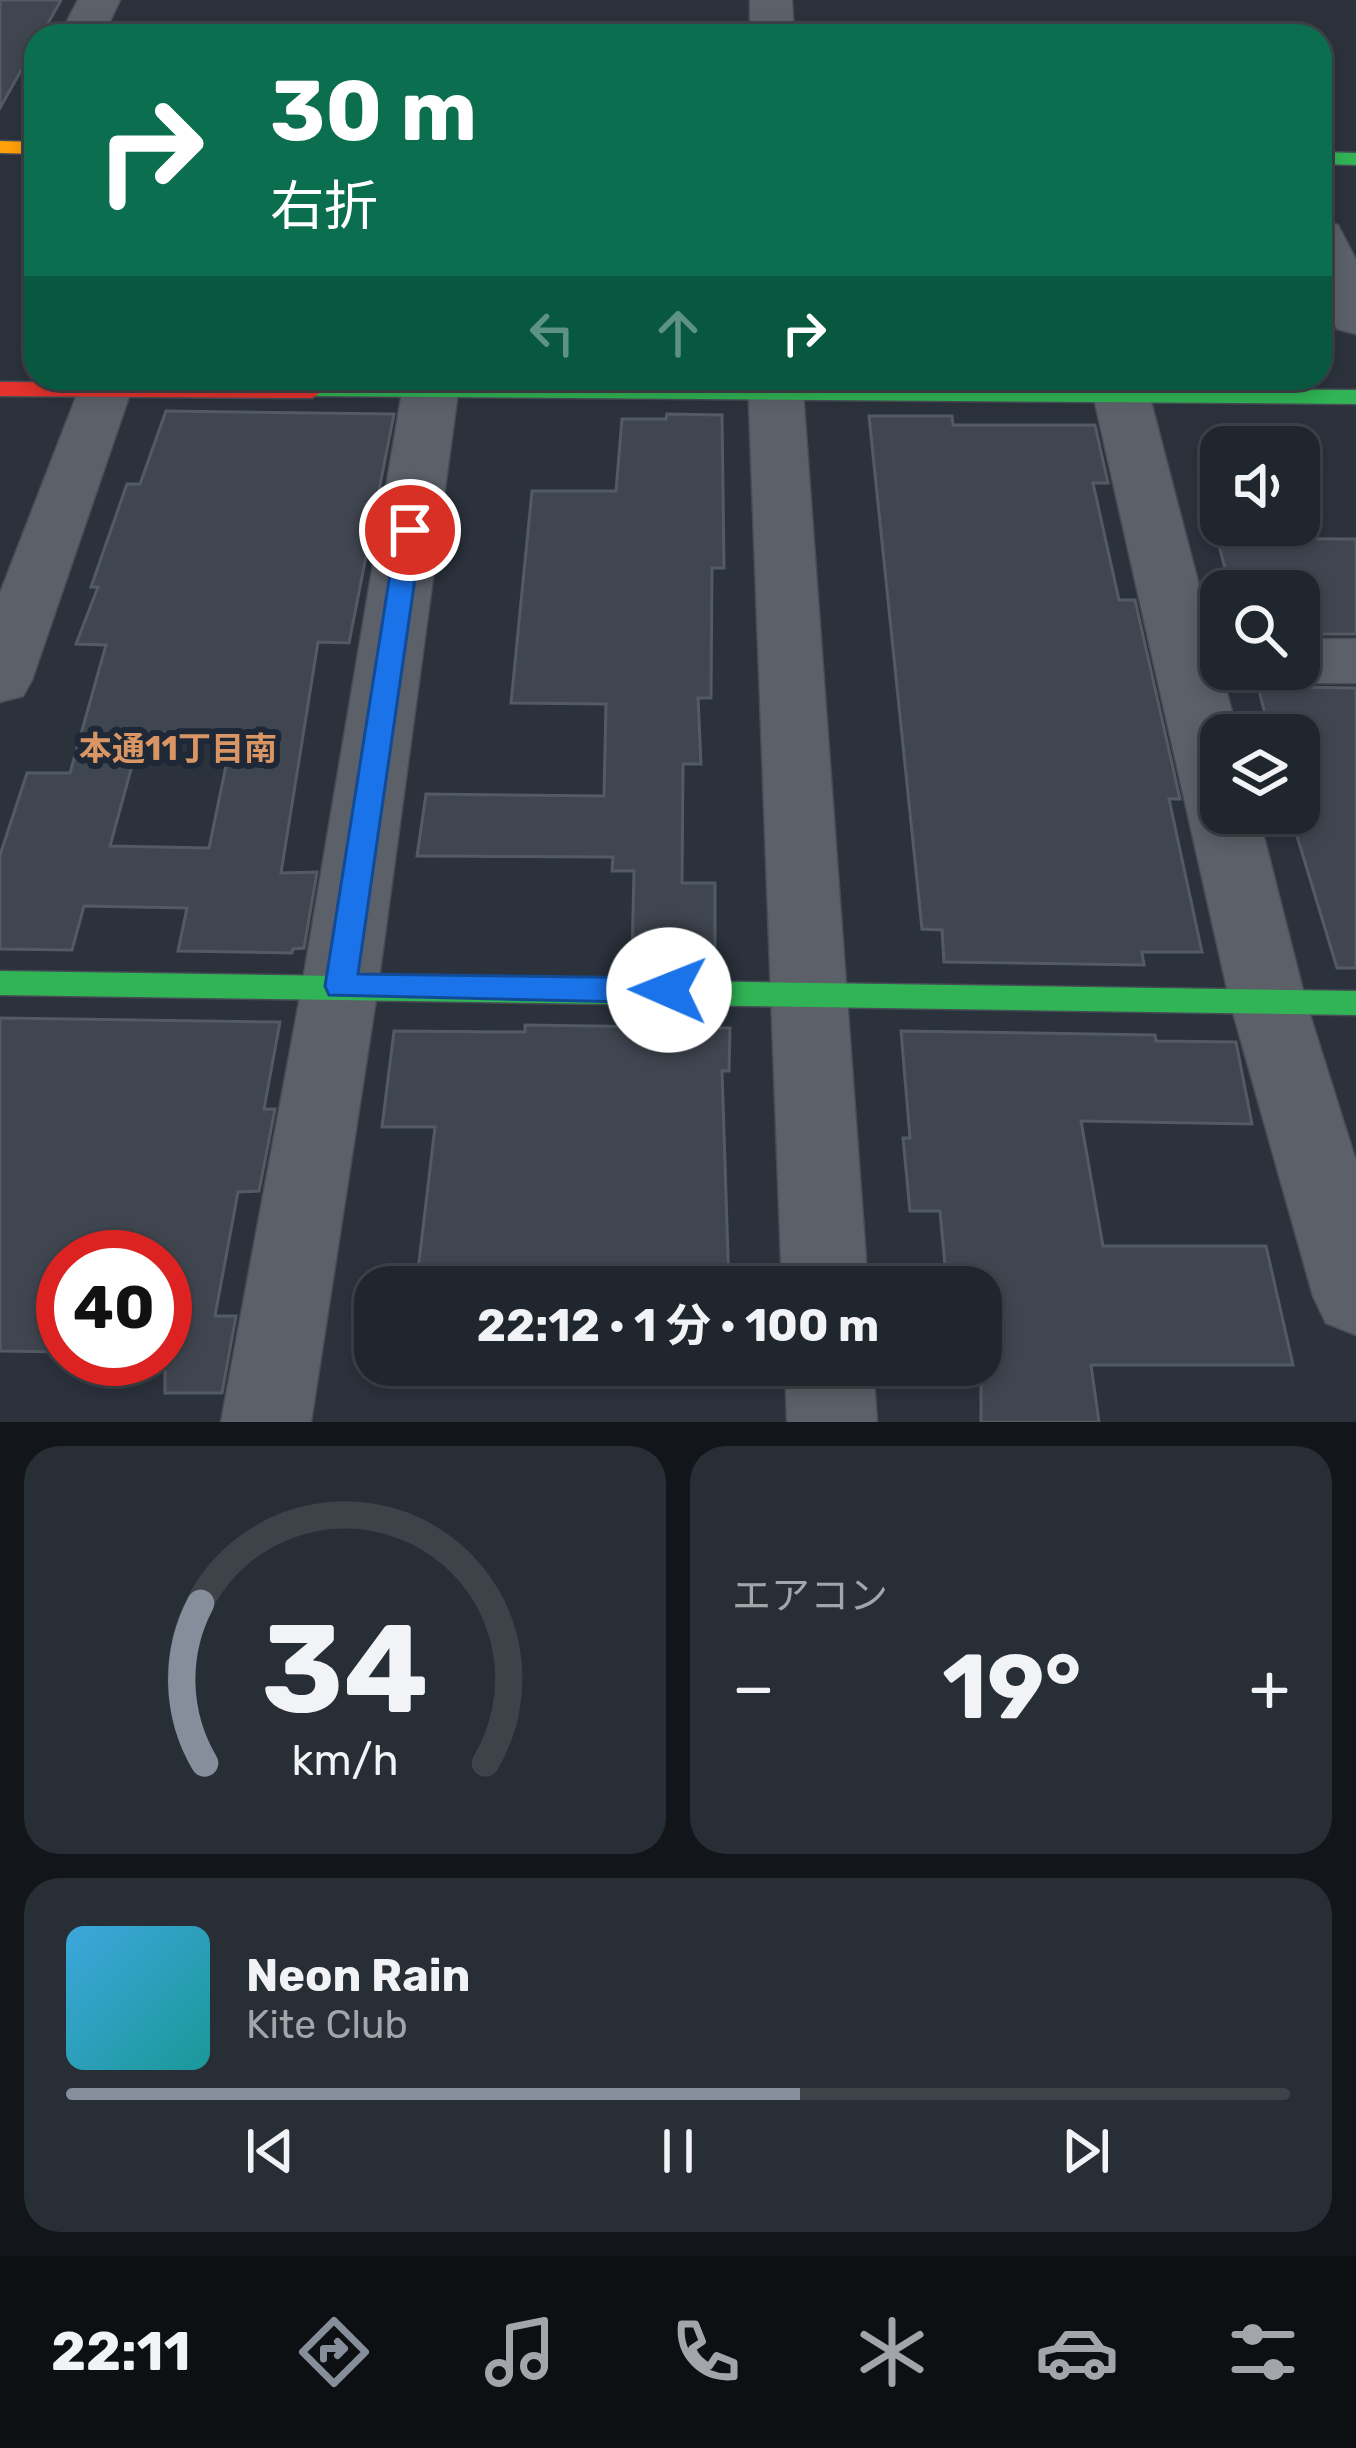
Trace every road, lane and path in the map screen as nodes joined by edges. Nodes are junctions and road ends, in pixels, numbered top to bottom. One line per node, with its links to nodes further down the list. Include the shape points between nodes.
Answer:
1 (1332, 263): 2 (street)
2 (1356, 318)
3 (52, 390): 7 (main road)
4 (529, 390): 8 (main road)
5 (775, 390): 18 (street)
6 (967, 390): 9 (main road)
7 (103, 391): 8 (main road); 14 (street)
8 (430, 392): 17 (street)
9 (1121, 394): 10 (main road); 11 (street)
10 (1356, 397)
11 (1200, 648)
12 (1320, 661): 13 (street)
13 (1356, 661)
14 (0, 680)
15 (1228, 834): 19 (street)
16 (0, 983): 17 (main road)
17 (340, 986): 18 (main road); 24 (street)
18 (810, 992): 19 (main road); 21 (street)
19 (1268, 1002): 20 (main road); 22 (street)
20 (1356, 1003)
21 (824, 1266)
22 (1356, 1296)
23 (830, 1386): 25 (street)
24 (266, 1422)
25 (832, 1422)

